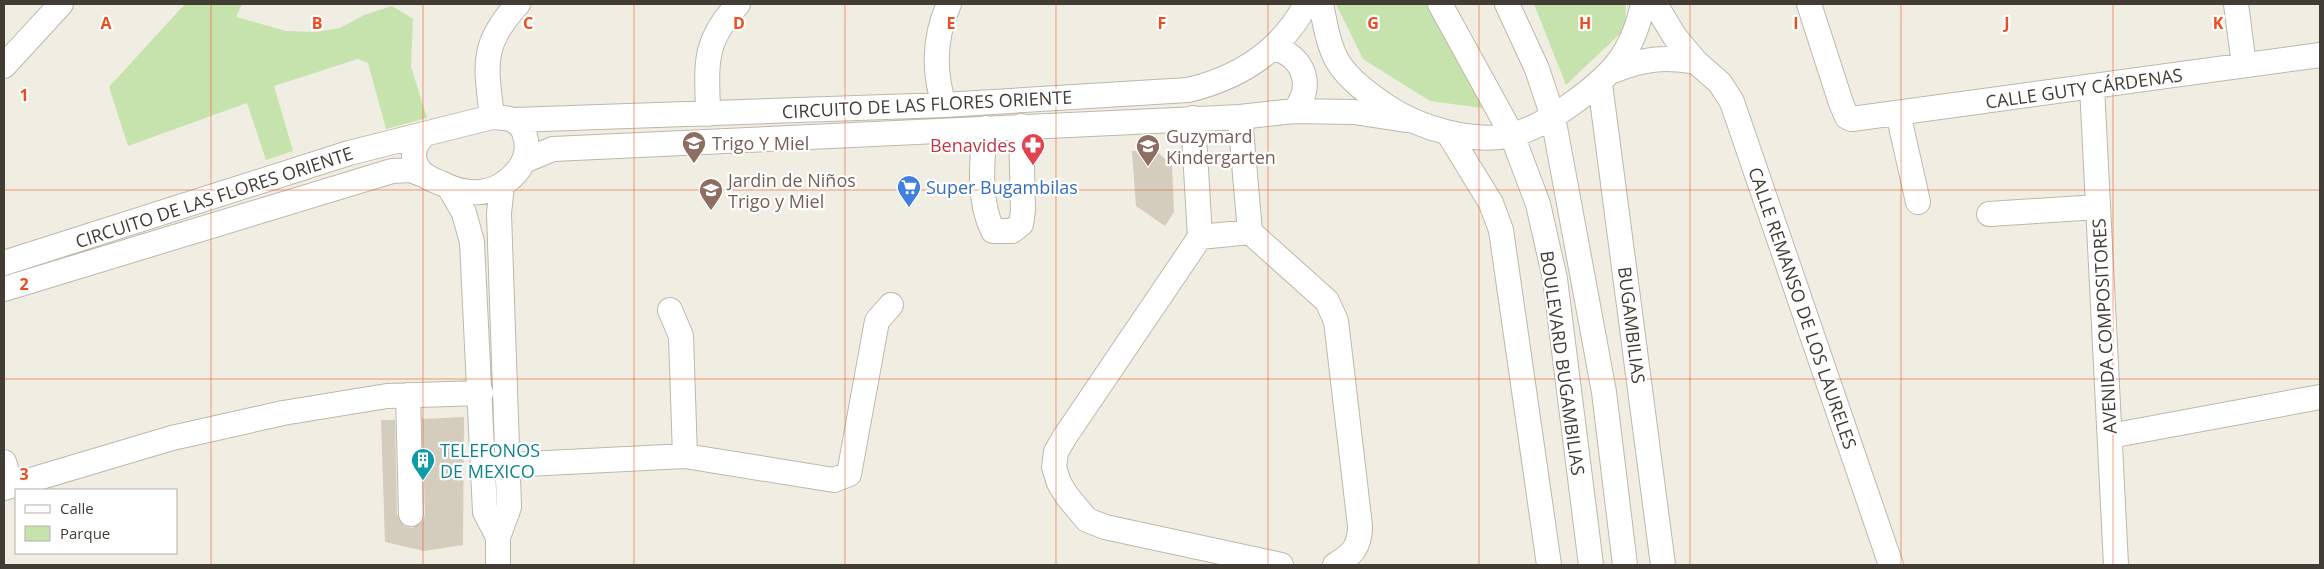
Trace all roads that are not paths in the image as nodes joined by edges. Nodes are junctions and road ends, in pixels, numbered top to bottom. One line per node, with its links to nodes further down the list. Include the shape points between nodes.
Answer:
1 (61, 4): 17 (street)
2 (518, 4): 27 (street, via 500,24 488,55 487,68)
3 (738, 4): 22 (street, via 711,43 707,66)
4 (949, 4): 20 (street, via 936,48 936,77)
5 (1306, 4): 13 (street, CIRCUITO DE LAS FLORES ORIENTE)
6 (1321, 4): 28 (street, via 1326,30 1338,62 1370,95)
7 (1440, 4): 33 (street, BOULEVARD BUGAMBILIAS)
8 (1507, 4): 25 (street, BOULEVARD BUGAMBILIAS, via 1533,60)
9 (1643, 4): 18 (street, via 1630,45)
10 (1656, 4): 15 (street, CALLE REMANSO DE LOS LAURELES, via 1675,37)
11 (1809, 4): 23 (street, CALLE GUTY CÁRDENAS, via 1847,117 1857,119)
12 (2236, 4): 16 (street)
13 (1274, 48): 20 (street, CIRCUITO DE LAS FLORES ORIENTE, via 1228,76 1188,90); 21 (street, via 1295,59 1304,73 1305,90)
14 (2320, 54): 16 (street, CALLE GUTY CÁRDENAS)
15 (1696, 62): 18 (street, via 1655,59 1633,63); 65 (street, CALLE REMANSO DE LOS LAURELES, via 1720,83 1741,125)
16 (2244, 65): 19 (street, CALLE GUTY CÁRDENAS)
17 (4, 66)
18 (1607, 78): 25 (street); 64 (street, BUGAMBILIAS)
19 (2092, 86): 23 (street, CALLE GUTY CÁRDENAS); 39 (street, AVENIDA COMPOSITORES)
20 (944, 105): 22 (street, CIRCUITO DE LAS FLORES ORIENTE)
21 (1294, 111): 24 (street, CIRCUITO DE LAS FLORES ORIENTE); 28 (street, CIRCUITO DE LAS FLORES ORIENTE, via 1354,112)
22 (708, 114): 27 (street, CIRCUITO DE LAS FLORES ORIENTE)
23 (1898, 114): 38 (street)
24 (1240, 117): 26 (street, CIRCUITO DE LAS FLORES ORIENTE); 41 (street)
25 (1554, 117): 33 (street); 63 (street, BOULEVARD BUGAMBILIAS, via 1604,392)
26 (1193, 118): 29 (street, CIRCUITO DE LAS FLORES ORIENTE); 42 (street)
27 (503, 119): 32 (street); 34 (street, via 520,126 527,140)
28 (1406, 120): 31 (street)
29 (1021, 126): 30 (street, CIRCUITO DE LAS FLORES ORIENTE); 30 (street, via 1023,211 1021,224 1012,230 993,231 987,219 982,170)
30 (986, 128): 34 (street, CIRCUITO DE LAS FLORES ORIENTE, via 552,149)
31 (1448, 133): 33 (street); 61 (street, via 1491,203 1501,230)
32 (425, 134): 35 (street, via 416,144 414,156 415,164); 43 (street, CIRCUITO DE LAS FLORES ORIENTE, via 349,153)
33 (1512, 134): 62 (street, BOULEVARD BUGAMBILIAS, via 1538,204 1555,279)
34 (524, 161): 36 (street)
35 (424, 175): 37 (street); 44 (street, CIRCUITO DE LAS FLORES ORIENTE, via 410,170 392,171)
36 (502, 185): 37 (street, via 481,192); 54 (street, via 499,212)
37 (449, 187): 47 (street, via 464,213 472,242)
38 (1918, 202)
39 (2098, 207): 40 (street); 50 (street, AVENIDA COMPOSITORES)
40 (1989, 214)
41 (1250, 232): 42 (street); 60 (street, via 1327,301 1336,321 1360,526 1358,546)
42 (1200, 236): 59 (street, via 1064,438 1056,452 1054,467 1067,496 1087,520 1105,527)
43 (4, 263)
44 (4, 290)
45 (891, 305): 51 (street, via 877,321 849,474 845,477 834,480)
46 (670, 310): 51 (street, via 681,336)
47 (481, 393): 48 (street); 53 (street)
48 (408, 395): 55 (street, via 283,412 172,438); 56 (street)
49 (2320, 397): 50 (street)
50 (2110, 436): 66 (street, AVENIDA COMPOSITORES)
51 (685, 456): 54 (street)
52 (4, 462): 55 (street)
53 (484, 464): 54 (street); 57 (street, via 485,512)
54 (507, 465): 57 (street, via 509,507)
55 (7, 486)
56 (411, 514)
57 (498, 537): 58 (street)
58 (498, 565)
59 (1281, 565)
60 (1335, 565)
61 (1549, 565)
62 (1591, 565)
63 (1625, 565)
64 (1663, 565)
65 (1891, 565)
66 (2116, 565)

